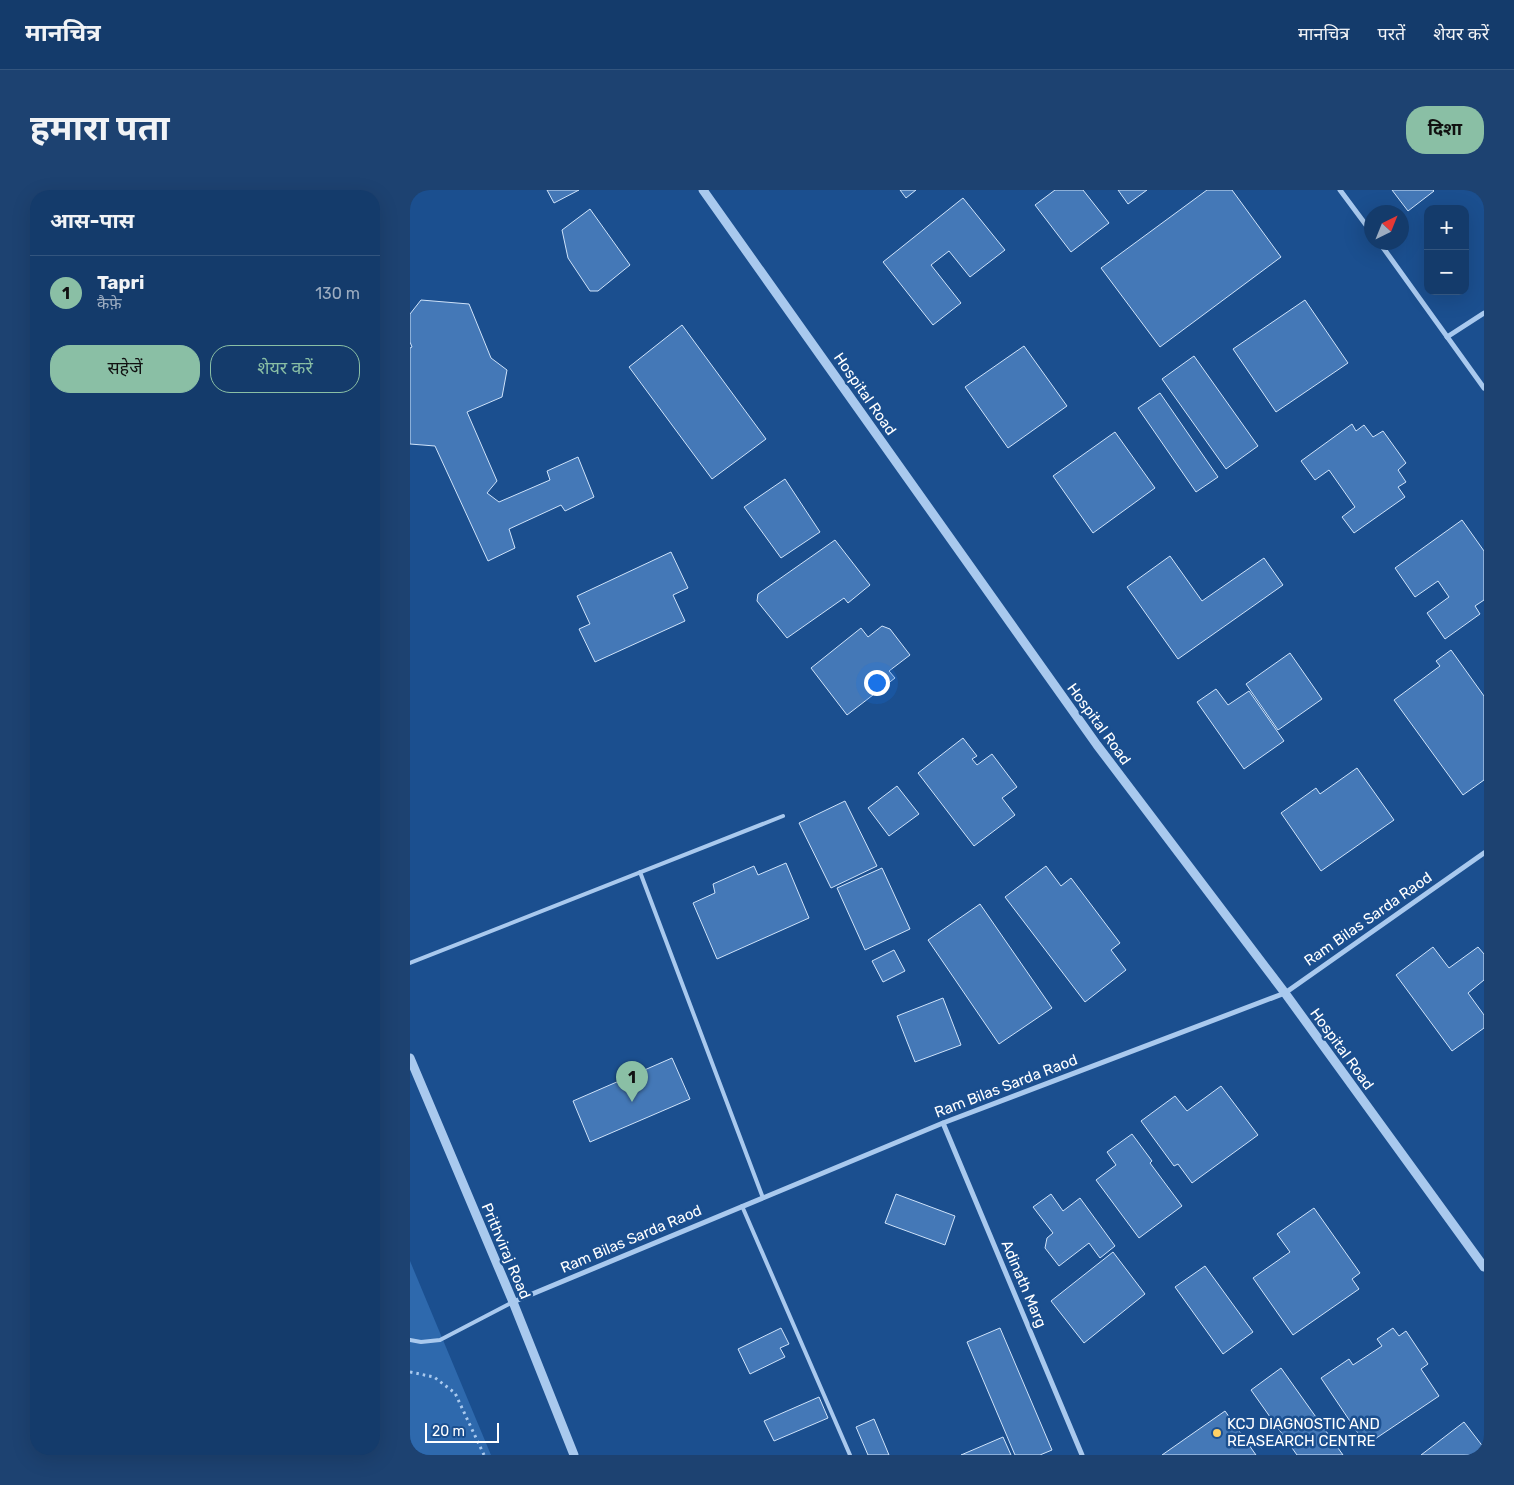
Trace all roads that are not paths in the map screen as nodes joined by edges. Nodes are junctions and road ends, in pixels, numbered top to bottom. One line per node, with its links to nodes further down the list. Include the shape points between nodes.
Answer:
1 (703, 190): 12 (street, Hospital Road, via 1097,745)
2 (1340, 190): 3 (street)
3 (1364, 222)
4 (1384, 250): 6 (street)
5 (1484, 313): 6 (street)
6 (1447, 337): 7 (street)
7 (1484, 388)
8 (783, 816): 10 (lane)
9 (1484, 853): 12 (street, Ram Bilas Sarda Raod)
10 (640, 872): 11 (lane); 15 (lane)
11 (410, 963)
12 (1285, 993): 14 (street, Ram Bilas Sarda Raod); 17 (street, Hospital Road)
13 (410, 1058): 18 (street, Prithviraj Road)
14 (943, 1124): 15 (street, Ram Bilas Sarda Raod); 22 (street, Adinath Marg)
15 (763, 1198): 16 (street, Ram Bilas Sarda Raod)
16 (742, 1206): 18 (street, Ram Bilas Sarda Raod); 21 (lane)
17 (1484, 1267)
18 (513, 1302): 19 (lane, via 440,1340); 20 (street, Prithviraj Road)
19 (410, 1340)
20 (574, 1455)
21 (850, 1455)
22 (1082, 1455)

